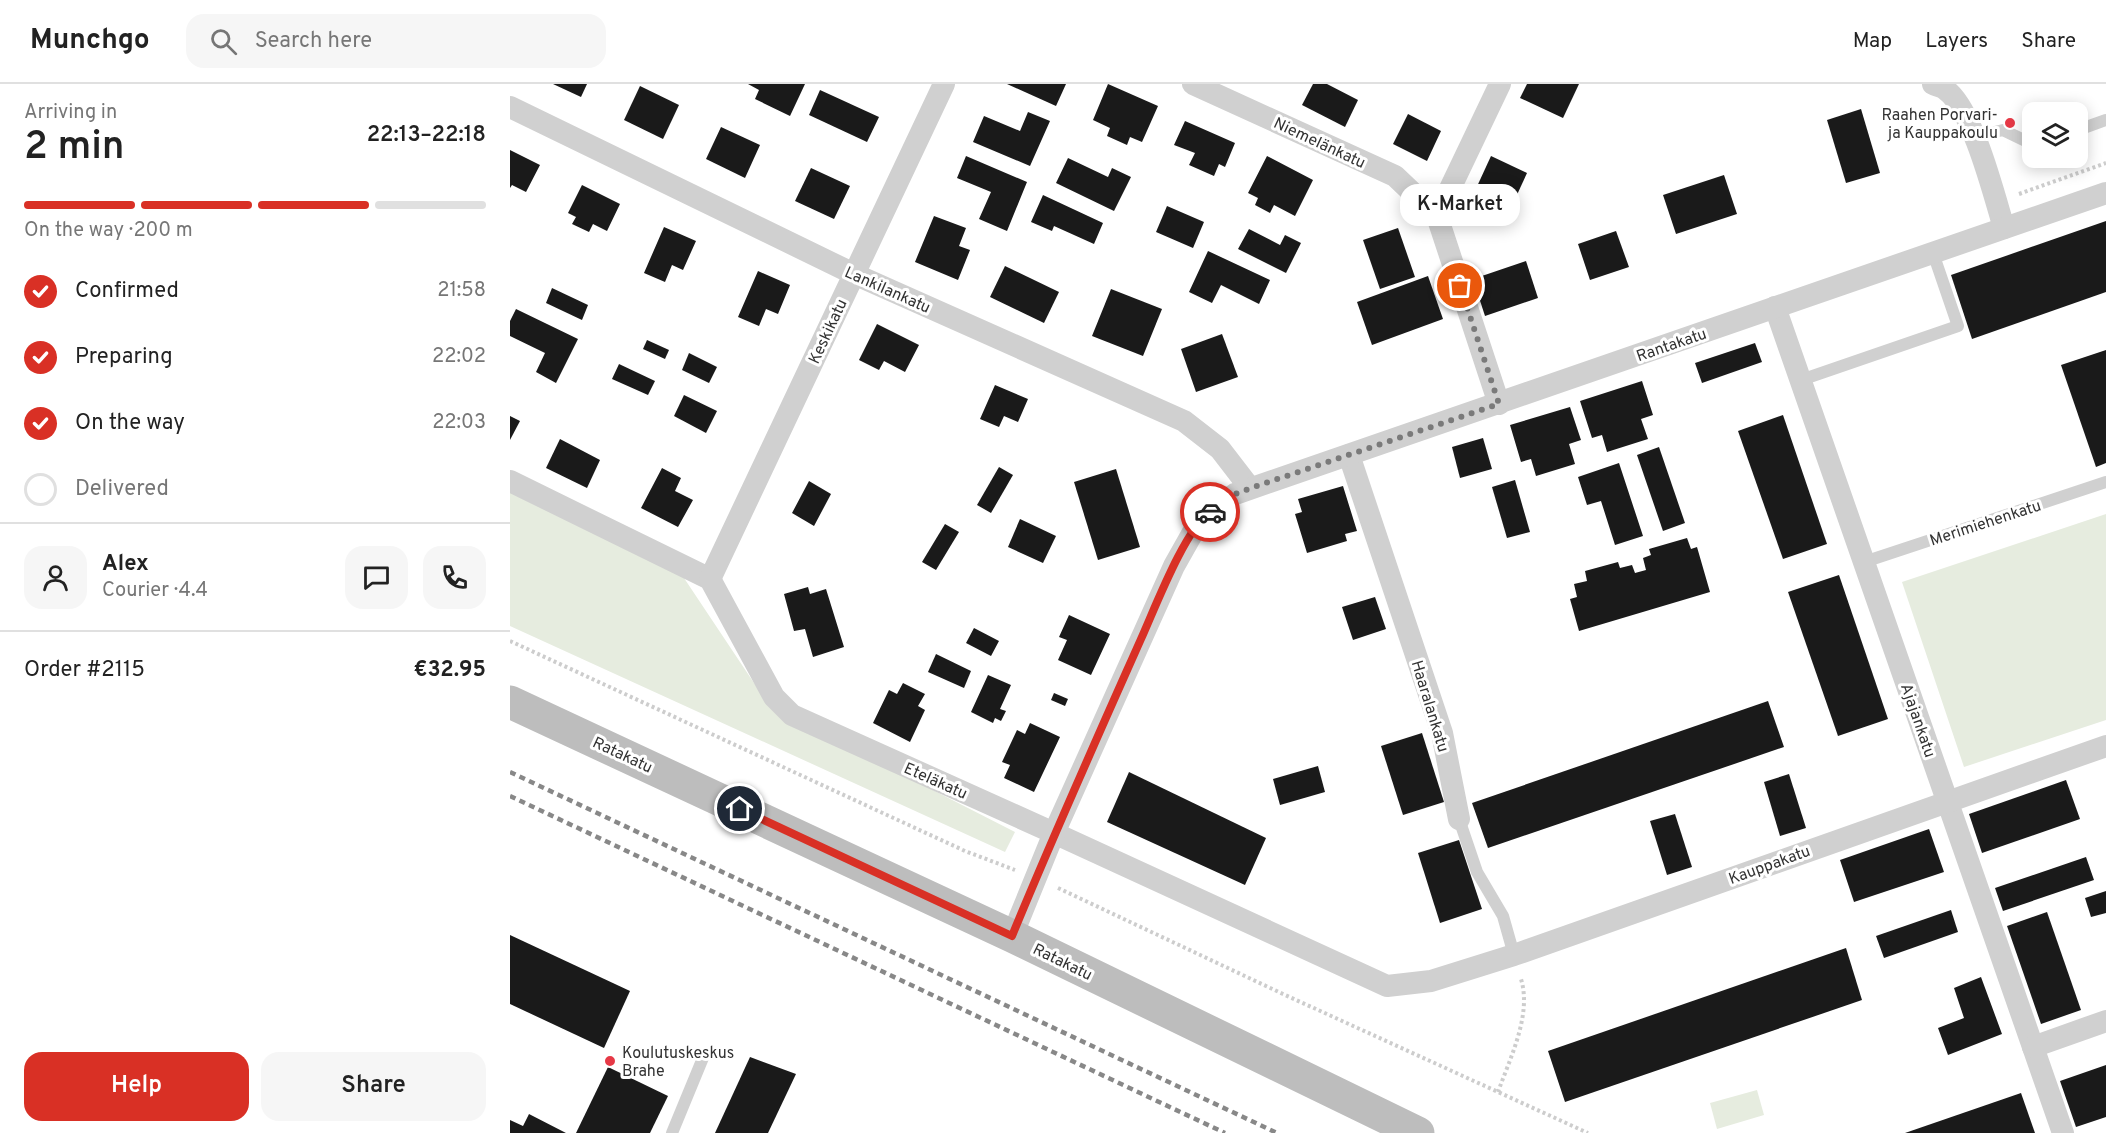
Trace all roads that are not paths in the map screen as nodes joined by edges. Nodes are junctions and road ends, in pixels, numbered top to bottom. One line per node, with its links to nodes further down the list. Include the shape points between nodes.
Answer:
1 (944, 84): 14 (street, Keskikatu)
2 (1193, 84): 11 (street, Niemelänkatu, via 1395,177)
3 (1500, 84): 11 (street)
4 (1933, 84): 8 (street, via 1947,90 1964,113)
5 (510, 107): 14 (street, Lankilankatu)
6 (2106, 120): 7 (lane)
7 (2088, 126)
8 (1974, 137): 9 (lane, via 2003,130); 12 (street)
9 (2022, 139)
10 (2106, 193): 12 (street, Rantakatu)
11 (1437, 216): 17 (street)
12 (2004, 228): 13 (street, Rantakatu)
13 (1933, 253): 15 (street, Rantakatu); 16 (lane, via 1958,326)
14 (854, 274): 21 (street, Lankilankatu, via 1184,421 1220,450); 23 (street, Keskikatu)
15 (1775, 307): 16 (street, Ajajankatu); 17 (street, Rantakatu)
16 (1801, 380): 22 (street, Ajajankatu)
17 (1499, 404): 18 (street, Rantakatu)
18 (1349, 455): 21 (street, Rantakatu); 27 (street, Haaralankatu, via 1442,734)
19 (510, 481): 23 (street)
20 (2106, 482): 22 (lane, Merimiehenkatu)
21 (1243, 491): 28 (street, Rantakatu, via 1200,518 1174,566)
22 (1864, 562): 26 (street, Ajajankatu)
23 (710, 579): 28 (street, Eteläkatu, via 774,697 792,715)
24 (510, 702): 29 (main road, Ratakatu)
25 (2106, 746): 26 (street, Kauppakatu)
26 (1947, 801): 30 (street, Kauppakatu); 33 (street, Ajajankatu)
27 (1459, 819): 30 (lane, Haaralankatu, via 1477,872 1503,916)
28 (1054, 832): 29 (street, Rantakatu); 31 (street, Eteläkatu, via 1387,986)
29 (1012, 936): 36 (main road, Ratakatu)
30 (1514, 955): 31 (street, Kauppakatu)
31 (1431, 981)
32 (2106, 1021): 33 (street)
33 (2033, 1047): 37 (street, Ajajankatu)
34 (705, 1053): 35 (lane)
35 (672, 1133)
36 (1418, 1133)
37 (2063, 1133)

